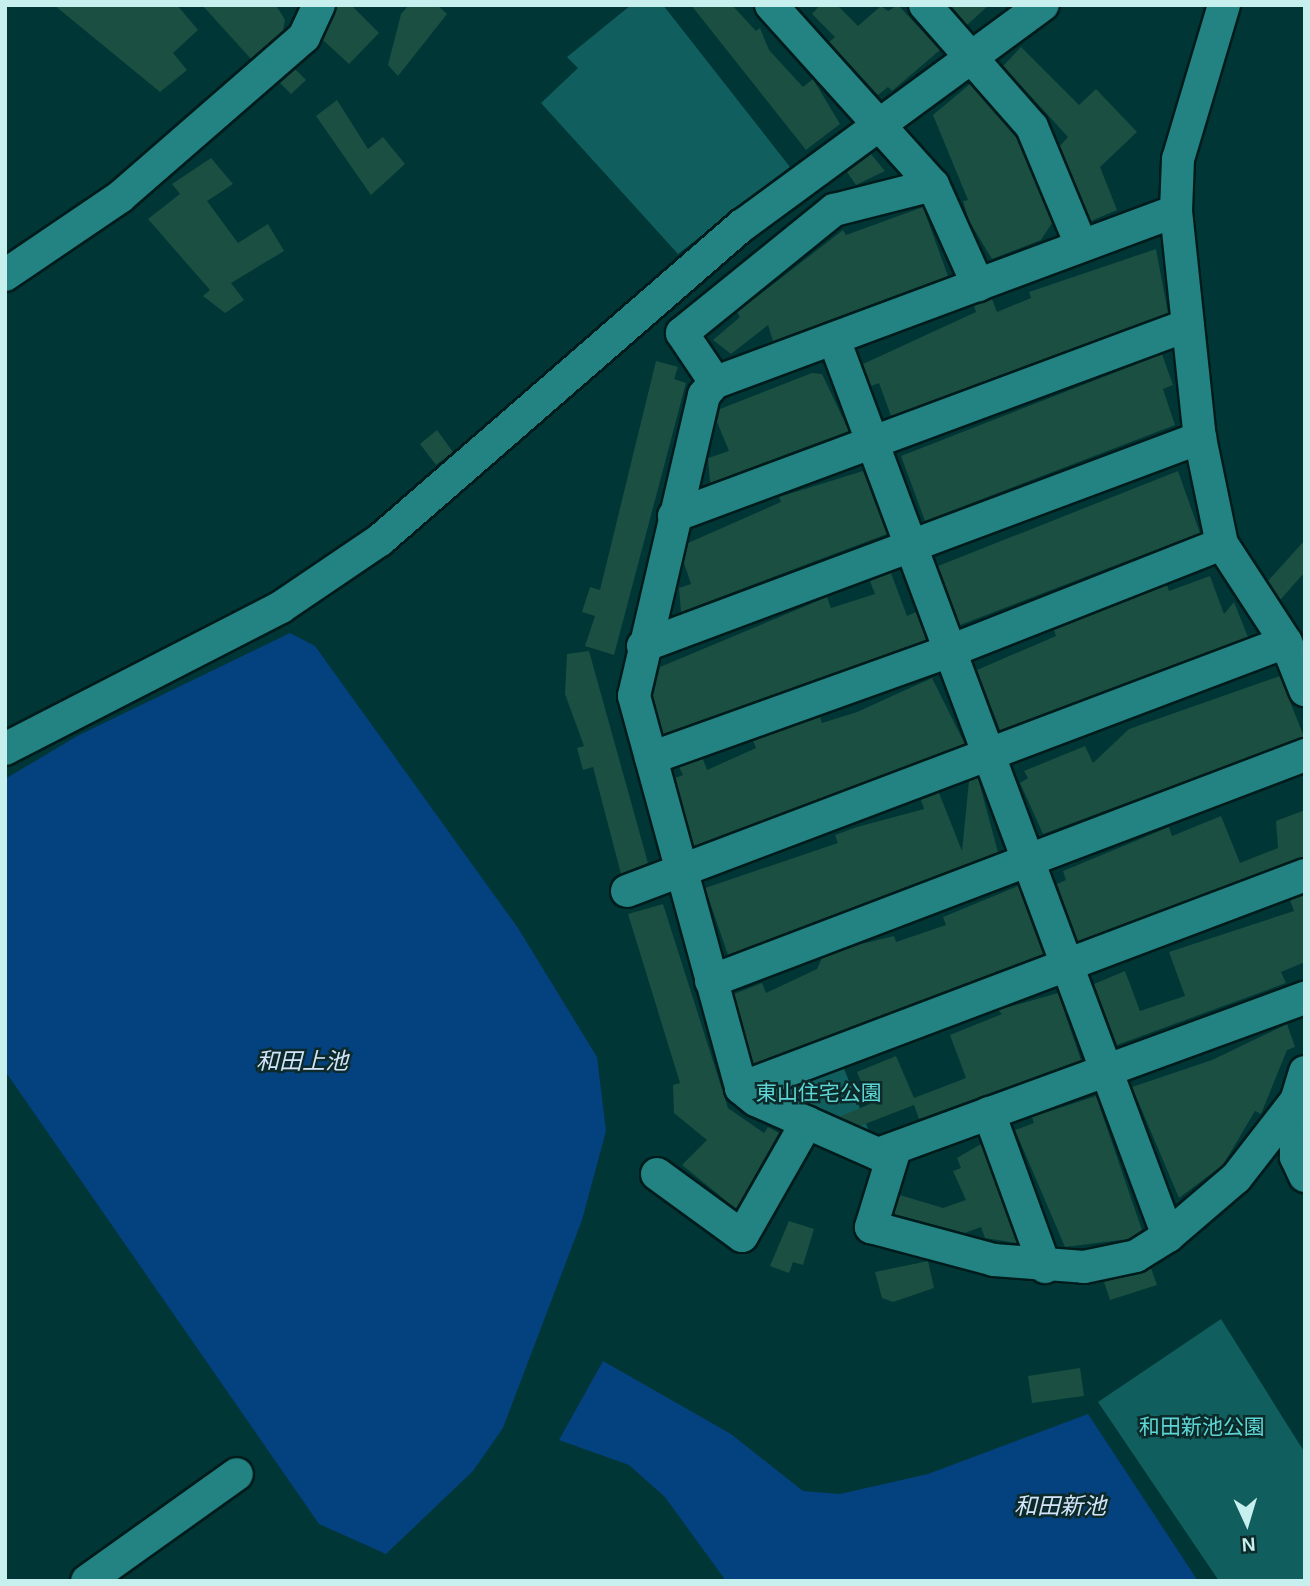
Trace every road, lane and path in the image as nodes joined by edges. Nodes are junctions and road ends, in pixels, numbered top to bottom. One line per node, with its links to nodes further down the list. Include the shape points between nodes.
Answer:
1 (319, 5): 11 (street, via 304,37 130,189)
2 (771, 5): 7 (street)
3 (925, 5): 6 (street)
4 (1043, 5): 6 (street)
5 (1224, 5): 9 (street, via 1187,119)
6 (970, 54): 7 (street); 10 (street, via 1032,127)
7 (877, 121): 8 (street); 25 (street, via 619,329 380,540 281,607)
8 (933, 185): 12 (street); 15 (street, via 834,210 682,332)
9 (1176, 211): 10 (street); 13 (street)
10 (1081, 245): 12 (street)
11 (5, 275)
12 (978, 285): 14 (street)
13 (1188, 325): 16 (street); 17 (street)
14 (835, 342): 15 (street); 17 (street)
15 (715, 382): 18 (street, via 704,395)
16 (1200, 439): 19 (street); 20 (street)
17 (874, 445): 18 (street); 20 (street)
18 (674, 516): 22 (street)
19 (1222, 544): 21 (street); 23 (street)
20 (912, 547): 22 (street); 23 (street)
21 (1286, 642): 24 (street); 28 (street)
22 (643, 646): 27 (street, via 634,696)
23 (950, 651): 27 (street); 28 (street)
24 (1305, 690)
25 (5, 749)
26 (1305, 755): 29 (street)
27 (651, 758): 30 (street)
28 (990, 758): 29 (street); 30 (street)
29 (1029, 863): 33 (street); 34 (street)
30 (680, 873): 32 (street); 34 (street)
31 (1305, 875): 33 (street)
32 (627, 891)
33 (1067, 964): 36 (street); 38 (street)
34 (711, 981): 38 (street)
35 (1305, 998): 36 (street)
36 (1107, 1067): 39 (street); 44 (street)
37 (1300, 1086): 43 (street, via 1296,1157); 44 (street, via 1236,1178)
38 (741, 1088): 40 (street)
39 (989, 1113): 41 (street); 45 (street)
40 (807, 1122): 41 (street, via 878,1154); 42 (street, via 742,1236)
41 (895, 1149): 45 (street, via 871,1227)
42 (657, 1174)
43 (1305, 1176)
44 (1168, 1236): 45 (street, via 1136,1256 1084,1267)
45 (1045, 1267)
46 (237, 1474): 47 (street)
47 (87, 1581)

